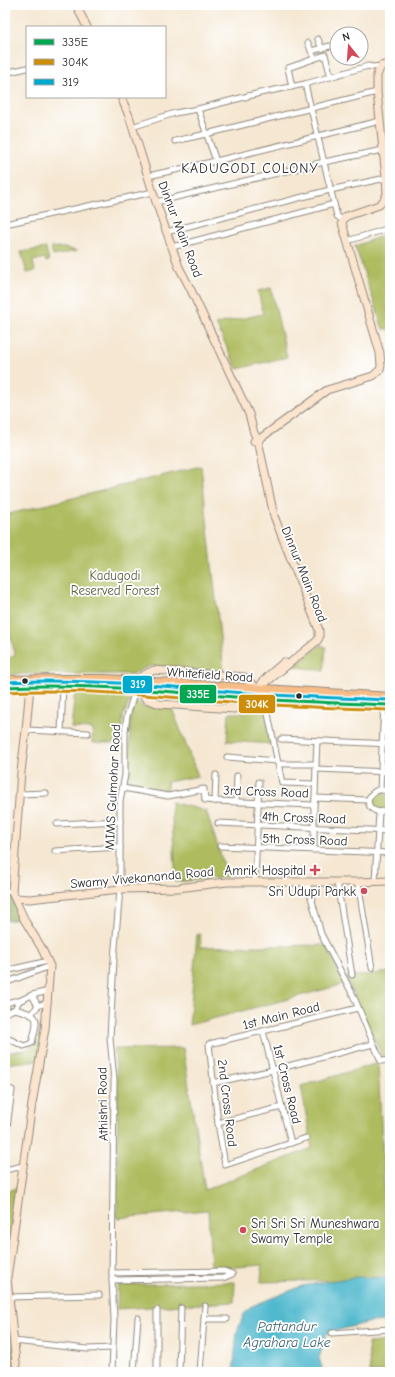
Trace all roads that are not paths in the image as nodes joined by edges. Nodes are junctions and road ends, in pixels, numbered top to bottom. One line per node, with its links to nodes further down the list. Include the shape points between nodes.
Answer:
1 (76, 5): 2 (street)
2 (86, 26)
3 (318, 39): 6 (street)
4 (308, 43): 7 (street)
5 (329, 46): 6 (street)
6 (321, 48): 7 (street); 8 (street)
7 (311, 51): 9 (street)
8 (325, 55): 9 (street); 14 (street)
9 (314, 58): 16 (street, via 288,68)
10 (390, 64): 11 (street)
11 (381, 66): 14 (street, via 368,66); 17 (street, via 377,75)
12 (26, 68): 13 (street)
13 (5, 74)
14 (331, 77): 15 (street)
15 (305, 84): 16 (street); 19 (street)
16 (292, 87): 20 (street)
17 (377, 92): 19 (street); 21 (street)
18 (120, 98): 22 (street, Dinnur Main Road)
19 (310, 108): 23 (street); 24 (street)
20 (198, 109): 22 (street, via 175,113); 23 (street)
21 (380, 121): 24 (street); 26 (street)
22 (132, 127): 29 (street, Dinnur Main Road)
23 (206, 134): 25 (street); 27 (street)
24 (317, 137): 27 (street); 28 (street)
25 (175, 141)
26 (383, 150): 28 (street); 30 (street)
27 (216, 161): 29 (street)
28 (324, 162): 31 (street); 33 (street)
29 (148, 176): 32 (street, Dinnur Main Road)
30 (386, 178): 31 (street); 35 (street, via 386,194 381,203)
31 (330, 190): 34 (street); 38 (street)
32 (153, 192): 33 (street, Dinnur Main Road); 36 (street)
33 (156, 202): 38 (street, Dinnur Main Road)
34 (334, 204): 35 (street, via 338,218); 40 (street)
35 (342, 220): 39 (street)
36 (5, 224)
37 (390, 228): 39 (street)
38 (166, 232): 40 (street, Dinnur Main Road)
39 (346, 241): 41 (street, via 380,353 380,370 369,378 327,390)
40 (172, 247): 41 (street, Dinnur Main Road, via 245,404)
41 (255, 438): 47 (street, Dinnur Main Road, via 270,518 316,635 312,641 266,677)
42 (5, 680): 43 (main road, Whitefield Road, via 78,679)
43 (134, 685): 45 (main road, Whitefield Road); 47 (main road, Whitefield Road); 47 (street, via 154,670 244,677); 49 (main road, Whitefield Road); 49 (street, via 146,699 160,704 235,709); 68 (street, MIMS Gulmohar Road, via 125,731)
44 (30, 686): 45 (main road, Whitefield Road); 46 (main road, Whitefield Road); 52 (street)
45 (63, 686): 53 (street)
46 (5, 688)
47 (258, 690): 48 (main road, Whitefield Road); 49 (street)
48 (390, 697)
49 (256, 699): 50 (main road, Whitefield Road)
50 (265, 699): 51 (main road, Whitefield Road); 60 (street)
51 (387, 705): 57 (street)
52 (26, 730): 53 (street); 71 (street)
53 (60, 732): 54 (street)
54 (88, 733)
55 (281, 739): 56 (street)
56 (317, 741): 57 (street); 61 (street)
57 (382, 744): 58 (street); 62 (street)
58 (390, 744)
59 (227, 758): 60 (street)
60 (278, 762): 61 (street); 67 (street, via 282,783)
61 (316, 766): 62 (street); 67 (street)
62 (381, 771): 63 (street); 69 (street)
63 (390, 772)
64 (216, 775): 75 (street)
65 (237, 776): 76 (street)
66 (259, 782): 77 (street)
67 (315, 784): 73 (street)
68 (123, 788): 75 (street, 3rd Cross Road, via 168,796 204,789 205,800); 81 (street, MIMS Gulmohar Road)
69 (380, 790): 72 (street, via 385,791); 74 (street, via 372,793)
70 (46, 793): 71 (street)
71 (20, 794): 102 (street)
72 (390, 797)
73 (315, 798): 74 (street, 3rd Cross Road); 79 (street, 3rd Cross Road)
74 (368, 800): 80 (street, via 371,808)
75 (215, 801): 76 (street, 3rd Cross Road)
76 (236, 802): 77 (street, 3rd Cross Road)
77 (258, 803): 79 (street, 3rd Cross Road); 84 (street)
78 (390, 804): 80 (street, via 386,810)
79 (314, 805): 85 (street)
80 (379, 812): 86 (street)
81 (120, 821): 83 (street); 89 (street, MIMS Gulmohar Road)
82 (218, 823): 84 (street, 4th Cross Road)
83 (58, 824)
84 (258, 826): 85 (street, 4th Cross Road); 90 (street)
85 (314, 828): 86 (street, 4th Cross Road); 91 (street)
86 (378, 830): 87 (street, 4th Cross Road); 93 (street)
87 (390, 831)
88 (220, 846): 90 (street, 5th Cross Road)
89 (120, 848): 92 (street); 101 (street, MIMS Gulmohar Road)
90 (257, 848): 91 (street, 5th Cross Road); 96 (street)
91 (314, 850): 93 (street, 5th Cross Road)
92 (55, 851)
93 (376, 852): 94 (street, 5th Cross Road); 100 (street)
94 (390, 853)
95 (390, 881): 100 (street, Swamy Vivekananda Road)
96 (255, 882): 97 (street, Swamy Vivekananda Road); 101 (street, Swamy Vivekananda Road, via 227,882 178,888)
97 (307, 882): 98 (street, Swamy Vivekananda Road); 114 (street, via 321,934)
98 (337, 882): 99 (street, Swamy Vivekananda Road); 106 (street)
99 (358, 882): 100 (street, Swamy Vivekananda Road); 104 (street)
100 (375, 882)
101 (120, 889): 102 (street, Swamy Vivekananda Road, via 30,899); 133 (street, Athishri Road, via 110,1038 114,1080)
102 (11, 894): 103 (street)
103 (49, 964): 105 (street); 107 (street); 108 (street)
104 (372, 968)
105 (5, 971)
106 (352, 975)
107 (5, 983)
108 (49, 991): 109 (street); 111 (street)
109 (32, 995): 110 (street); 113 (street)
110 (20, 1002): 112 (street); 115 (street)
111 (48, 1002): 113 (street); 131 (street, via 46,1029)
112 (5, 1004)
113 (38, 1006): 117 (street)
114 (358, 1008): 118 (street, 1st Main Road); 121 (street)
115 (15, 1009): 116 (street); 117 (street)
116 (5, 1014)
117 (31, 1014): 119 (street, via 36,1024 32,1043 24,1046 9,1039)
118 (263, 1031): 120 (street, 1st Main Road); 123 (street, 1st Cross Road)
119 (5, 1040)
120 (209, 1044): 124 (street, 2nd Cross Road)
121 (373, 1044): 122 (street, via 381,1061); 123 (street)
122 (390, 1060)
123 (273, 1070): 124 (street); 126 (street, 1st Cross Road)
124 (213, 1083): 127 (street, 2nd Cross Road)
125 (5, 1089): 129 (street, via 12,1090)
126 (282, 1107): 127 (street); 130 (street, 1st Cross Road)
127 (218, 1123): 130 (street, 2nd Cross Road, via 225,1165)
128 (306, 1138): 130 (street)
129 (5, 1142)
130 (292, 1143)
131 (23, 1166): 132 (street); 136 (street, via 7,1278)
132 (5, 1170)
133 (112, 1273): 134 (street, Athishri Road); 134 (street, via 224,1271 232,1274 223,1278)
134 (112, 1280): 147 (street, Athishri Road)
135 (100, 1294): 136 (street)
136 (8, 1297): 141 (street)
137 (205, 1306): 142 (street)
138 (182, 1308): 153 (street)
139 (157, 1310): 152 (street)
140 (138, 1318): 151 (street)
141 (8, 1319): 146 (street)
142 (204, 1319): 143 (street); 154 (street)
143 (228, 1319)
144 (390, 1329): 145 (street)
145 (332, 1334)
146 (14, 1341): 147 (street, via 87,1349); 148 (street)
147 (113, 1348): 150 (street, Athishri Road)
148 (17, 1371): 149 (street)
149 (8, 1372)
150 (112, 1372)
151 (134, 1372)
152 (157, 1372)
153 (179, 1372)
154 (200, 1372)

